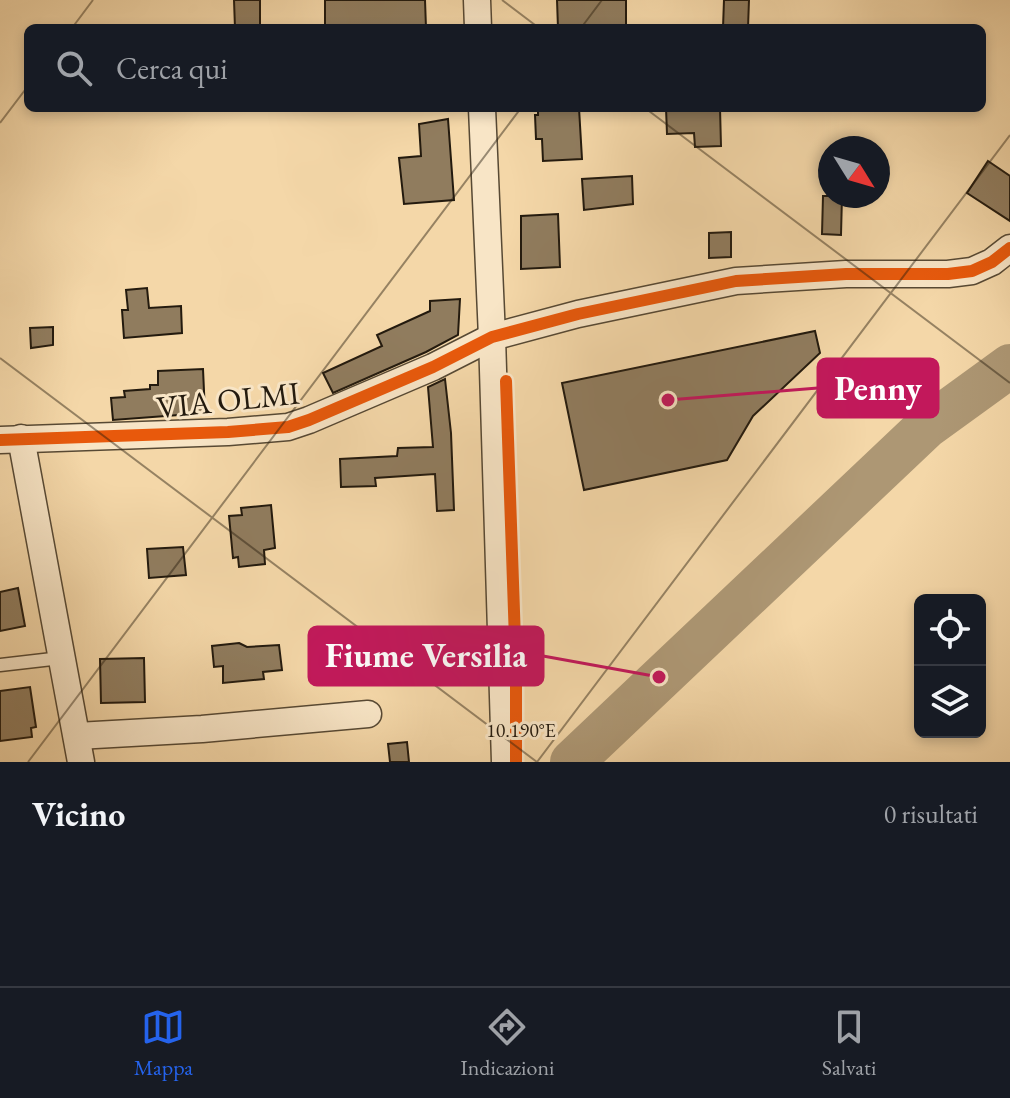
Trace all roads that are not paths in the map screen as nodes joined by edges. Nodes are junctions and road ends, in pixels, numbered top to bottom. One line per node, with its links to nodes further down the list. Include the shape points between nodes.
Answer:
1 (477, 0): 2 (street)
2 (478, 24)
3 (482, 112): 5 (street)
4 (1010, 248): 5 (street, VIA OLMI, via 972,271 736,281)
5 (492, 337): 6 (street, VIA OLMI, via 288,427); 11 (street)
6 (10, 439): 7 (street)
7 (61, 658): 8 (lane); 10 (street)
8 (0, 665)
9 (368, 714): 10 (street, via 202,729)
10 (79, 749)
11 (504, 750): 12 (street)
12 (483, 762)

